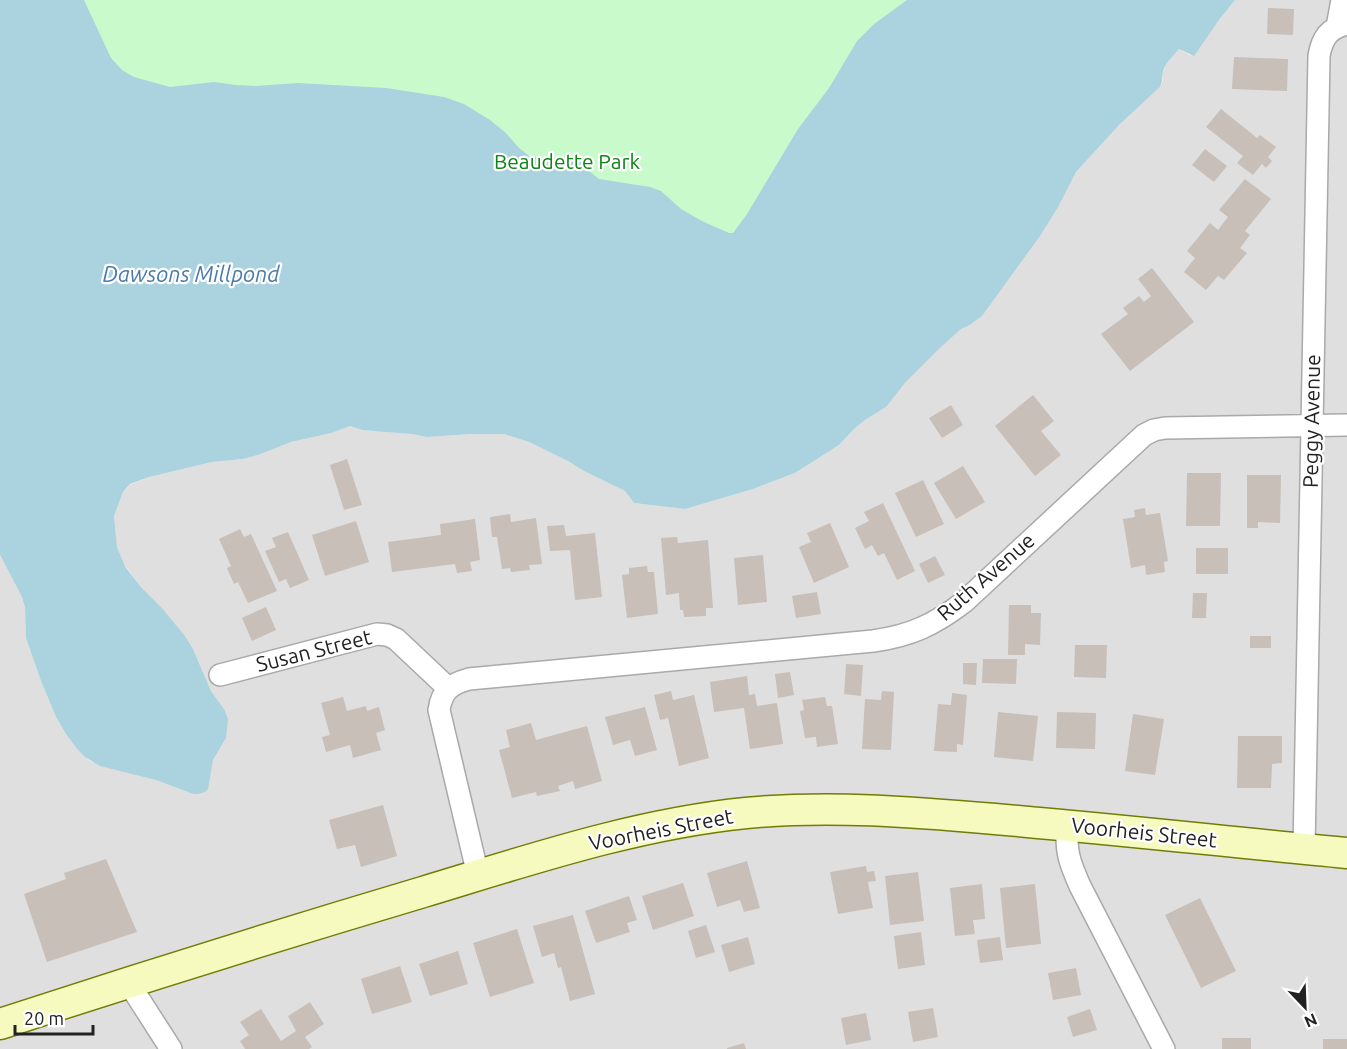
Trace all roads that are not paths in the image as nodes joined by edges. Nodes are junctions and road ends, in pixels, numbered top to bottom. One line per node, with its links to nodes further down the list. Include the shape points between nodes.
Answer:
1 (1342, 0): 2 (street, Peggy Avenue)
2 (1342, 25): 3 (street, Peggy Avenue, via 1325,38 1318,56)
3 (1312, 424): 4 (street, Ruth Avenue); 6 (street, Ruth Avenue, via 1165,428 1144,435 964,602 934,623 908,634 873,641 469,679); 8 (street, Peggy Avenue)
4 (1347, 425)
5 (220, 675): 6 (street, Susan Street, via 377,634 396,639)
6 (448, 688): 10 (street, via 439,710)
7 (1067, 825): 8 (street, Voorheis Street); 10 (street, Voorheis Street, via 867,811 747,813 634,832); 14 (street, via 1069,862)
8 (1304, 849): 9 (street, Voorheis Street)
9 (1347, 853)
10 (478, 875): 11 (street, Voorheis Street)
11 (128, 982): 12 (street, Voorheis Street); 13 (street)
12 (0, 1024)
13 (171, 1049)
14 (1164, 1049)

